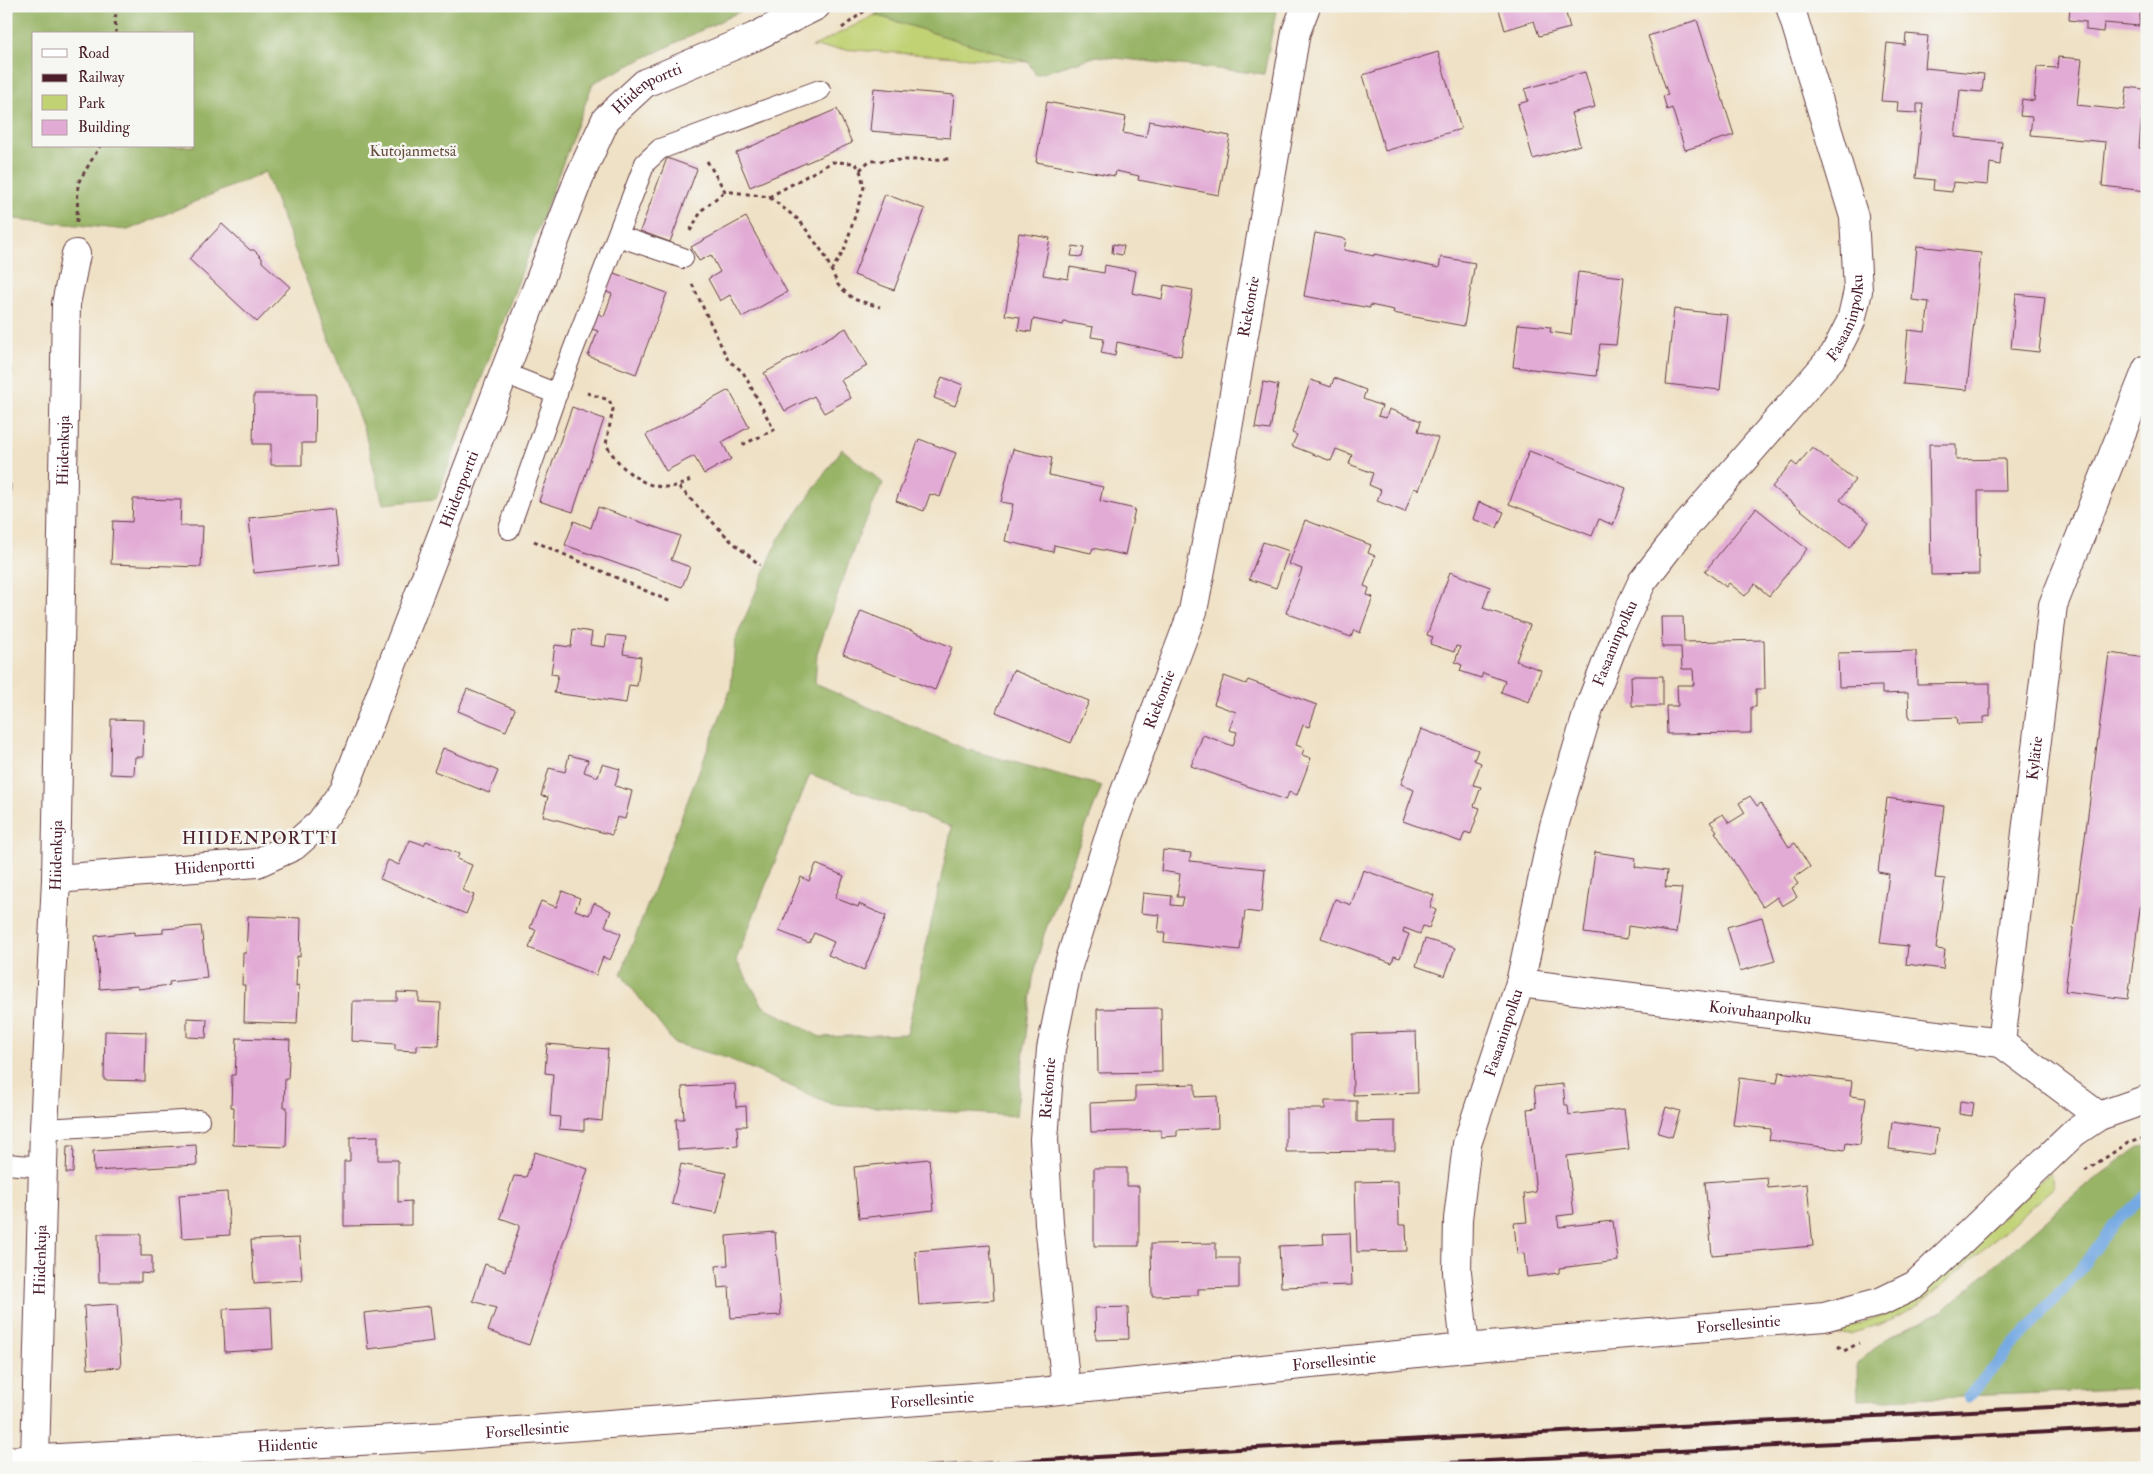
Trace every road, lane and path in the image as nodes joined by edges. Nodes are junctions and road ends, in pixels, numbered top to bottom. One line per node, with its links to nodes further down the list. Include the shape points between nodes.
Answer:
1 (120, 6): 5 (path, via 115,17)
2 (816, 6): 19 (street, Hiidenportti, via 754,37 645,83 606,119 579,178)
3 (1790, 6): 28 (street, Fasaaninpolku, via 1854,217 1858,291 1851,321 1834,355 1679,534 1642,582 1589,708 1554,826)
4 (1305, 8): 37 (street, Riekontie, via 1296,32 1226,440 1193,611 1115,818 1068,966 1052,1049 1044,1139)
5 (116, 32)
6 (820, 90): 7 (lane)
7 (692, 137): 11 (path); 13 (lane, via 660,149 645,163)
8 (99, 148): 14 (path, via 78,183)
9 (949, 159): 10 (path, via 869,161)
10 (860, 170): 12 (path, via 855,163 832,162); 16 (path, via 864,187 844,250)
11 (725, 191): 12 (path); 15 (path, via 702,210 686,237)
12 (769, 197): 16 (path, via 799,220)
13 (618, 236): 15 (lane); 20 (lane)
14 (76, 254): 27 (street, Hiidenkuja, via 66,304)
15 (682, 258): 21 (path, via 728,360 743,372 774,430)
16 (832, 270): 17 (path, via 838,285 853,299)
17 (880, 307)
18 (2147, 369): 29 (street, Kylätie, via 2053,605)
19 (504, 373): 20 (lane); 27 (street, Hiidenportti, via 344,790 320,823 294,846 257,862)
20 (558, 389): 23 (path, via 609,400 613,409 606,444 612,455 628,473 647,484); 24 (lane)
21 (742, 445)
22 (690, 480): 23 (path)
23 (679, 486): 25 (path, via 730,540)
24 (509, 529): 26 (path)
25 (760, 565)
26 (671, 602)
27 (56, 879): 33 (street, Hiidenkuja)
28 (1520, 983): 29 (street, Koivuhaanpolku); 36 (street, Fasaaninpolku, via 1467,1144 1458,1219 1457,1272)
29 (2000, 1043): 31 (street)
30 (2147, 1101): 31 (street, Forsellesintie)
31 (2100, 1116): 36 (street, Forsellesintie, via 2062,1144 1915,1284 1880,1302 1824,1317)
32 (199, 1120): 33 (lane)
33 (44, 1129): 35 (street, Hiidenkuja)
34 (6, 1164): 35 (lane)
35 (43, 1167): 39 (street, Hiidenkuja)
36 (1464, 1348): 37 (street, Forsellesintie)
37 (1066, 1390): 38 (street, Forsellesintie)
38 (449, 1436): 39 (street, Hiidentie)
39 (35, 1459): 40 (street, Hiidentie)
40 (6, 1461)

